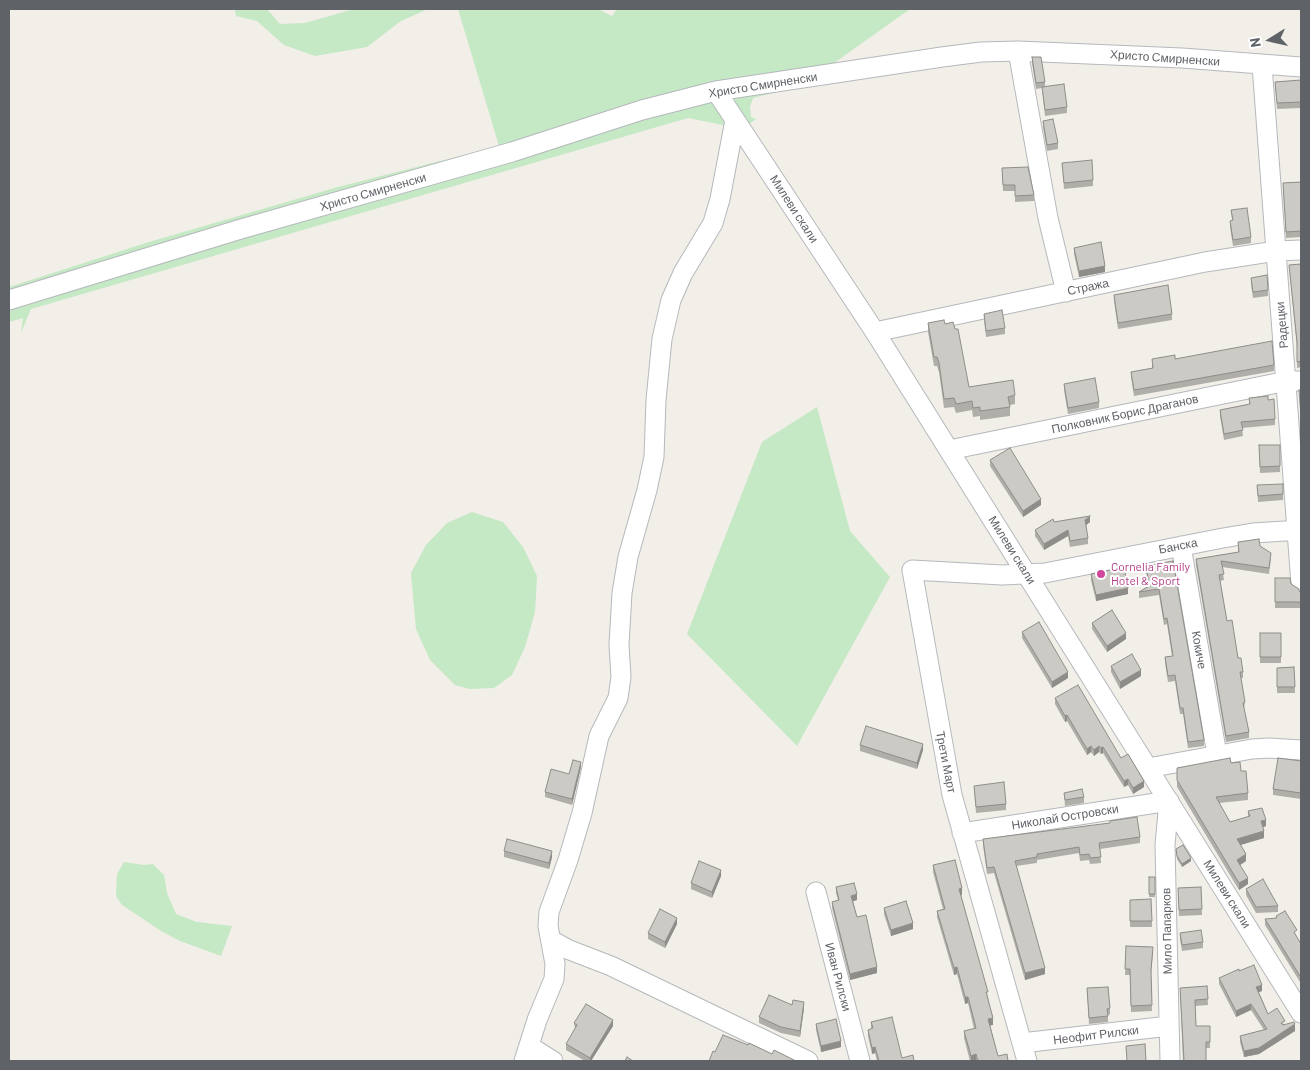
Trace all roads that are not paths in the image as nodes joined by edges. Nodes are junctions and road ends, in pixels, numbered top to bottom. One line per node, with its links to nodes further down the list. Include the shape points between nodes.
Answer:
1 (1018, 51): 2 (street, Христо Смирненски); 4 (street, Христо Смирненски, via 942,57); 8 (street, via 1048,218)
2 (1262, 65): 3 (street, Христо Смирненски); 7 (street, Радецки)
3 (1301, 67)
4 (716, 91): 5 (street, Милеви скали); 9 (street, Христо Смирненски, via 642,110 512,152)
5 (736, 120): 10 (street, Милеви скали); 23 (street, via 713,223 683,273 671,300 664,329 654,457 622,593 618,698 599,736 574,841 549,912)
6 (1301, 250): 7 (street, Стража)
7 (1276, 251): 8 (street, Стража, via 1206,262); 11 (street, Радецки)
8 (1066, 292): 10 (street, Стража)
9 (9, 300)
10 (875, 332): 12 (street, Милеви скали)
11 (1294, 381): 12 (street, Полковник Борис Драганов); 13 (street, Радецки)
12 (949, 450): 15 (street, Милеви скали)
13 (1300, 530): 14 (street, Банска, via 1253,533); 16 (street, Радецки)
14 (1181, 546): 15 (street, Банска); 18 (street, Кокиче)
15 (1027, 574): 19 (street, Милеви скали); 21 (street, Трети Март, via 912,570)
16 (1301, 584)
17 (1301, 750): 18 (street, via 1269,748)
18 (1217, 755): 19 (street)
19 (1148, 768): 20 (street, Милеви скали)
20 (1169, 801): 21 (street, Николай Островски); 26 (street, Милеви скали); 27 (street, Мило Папарков, via 1165,846)
21 (962, 833): 28 (street, Трети Март)
22 (816, 892): 32 (street, Иван Рилски)
23 (551, 940): 24 (street); 25 (street)
24 (585, 955): 25 (street, via 574,960); 31 (street)
25 (554, 979): 29 (street)
26 (1301, 1013)
27 (1169, 1026): 28 (street, Неофит Рилски); 34 (street, Мило Папарков)
28 (1022, 1043): 33 (street, Трети Март)
29 (527, 1054): 30 (street)
30 (553, 1061)
31 (808, 1061)
32 (860, 1061)
33 (1027, 1061)
34 (1170, 1061)

